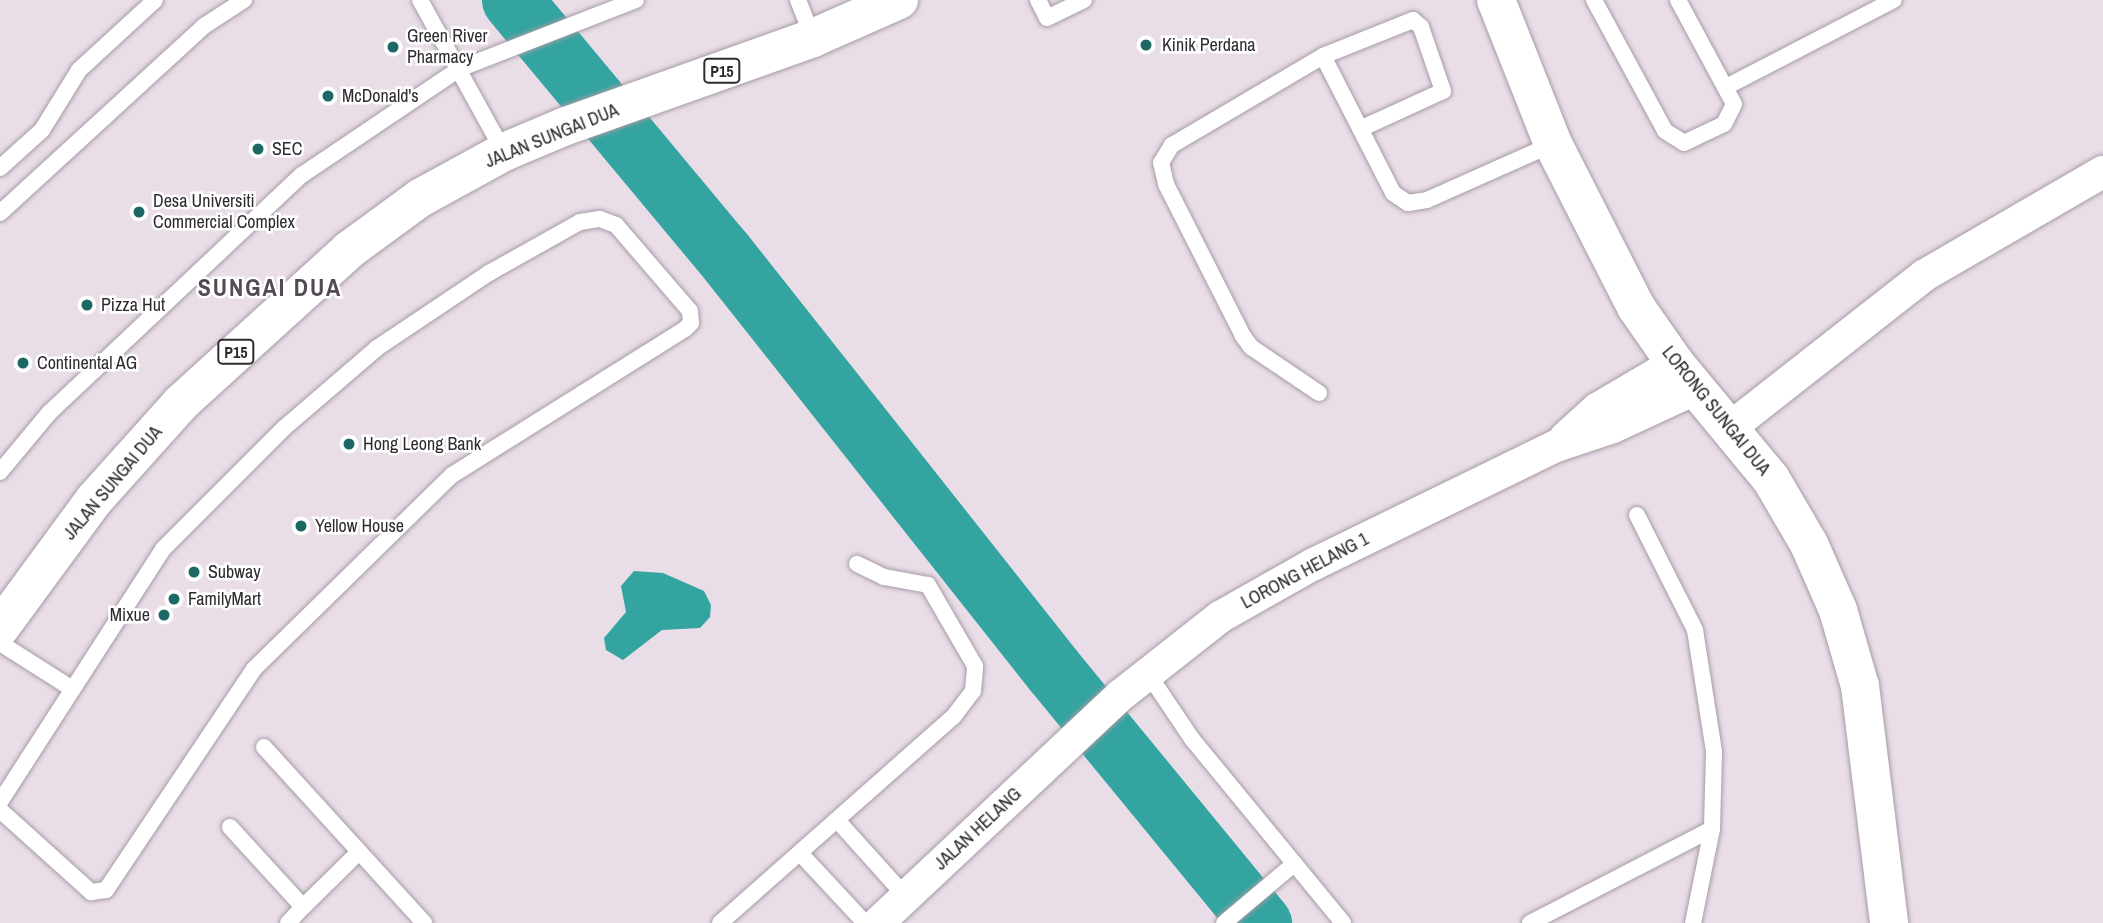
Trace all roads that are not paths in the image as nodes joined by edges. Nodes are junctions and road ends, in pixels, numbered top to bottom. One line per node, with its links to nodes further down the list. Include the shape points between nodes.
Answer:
1 (155, 0): 21 (lane, via 79,70 42,130)
2 (244, 0): 23 (lane, via 204,26)
3 (420, 0): 16 (lane)
4 (636, 0): 13 (lane)
5 (798, 0): 14 (lane)
6 (899, 0): 14 (main road, JALAN SUNGAI DUA / P15)
7 (1038, 0): 8 (lane, via 1048,18)
8 (1084, 0)
9 (1496, 0): 19 (main road, LORONG SUNGAI DUA)
10 (1594, 0): 17 (lane, via 1670,138 1693,141 1730,118 1734,104)
11 (1678, 0): 17 (lane)
12 (1894, 0): 17 (lane)
13 (608, 4): 16 (lane, via 571,24)
14 (813, 38): 20 (main road, JALAN SUNGAI DUA / P15)
15 (1323, 56): 18 (lane); 18 (lane, via 1402,21 1413,20 1421,27 1443,91); 25 (lane, via 1172,145 1161,163 1166,184 1243,337)
16 (459, 69): 20 (lane); 27 (lane, via 302,175 49,413)
17 (1726, 87)
18 (1360, 128): 19 (lane, via 1394,193 1408,203 1427,200)
19 (1553, 144): 24 (main road, LORONG SUNGAI DUA, via 1636,307)
20 (504, 152): 30 (main road, JALAN SUNGAI DUA / P15, via 420,198 280,309 181,403 94,500)
21 (0, 169)
22 (2103, 172): 26 (street, via 1916,282)
23 (0, 213)
24 (1685, 376): 26 (main road, LORONG SUNGAI DUA); 32 (street, LORONG HELANG 1, via 1613,427 1556,446 1312,565 1220,617)
25 (1319, 393)
26 (1731, 427): 55 (main road, LORONG SUNGAI DUA, via 1771,479 1838,610 1860,686)
27 (0, 472)
28 (1637, 514): 40 (lane, via 1695,631 1714,752)
29 (856, 564): 38 (lane, via 884,577 928,585 975,666 973,691 954,716)
30 (6, 610)
31 (0, 643): 33 (lane)
32 (1147, 672): 34 (street, LORONG HELANG 1); 43 (lane, via 1192,739)
33 (71, 688): 36 (lane); 37 (lane, via 163,548 377,348 489,273 580,222 600,219 616,225 690,311 691,323 685,329 452,475 254,669 106,890 91,892)
34 (1078, 734): 44 (street, JALAN HELANG)
35 (264, 747): 41 (lane)
36 (0, 802)
37 (0, 810)
38 (837, 820): 42 (lane); 44 (lane)
39 (230, 827): 45 (lane)
40 (1712, 829): 53 (lane); 54 (lane)
41 (359, 852): 45 (lane); 47 (lane)
42 (800, 853): 48 (lane); 49 (lane)
43 (1294, 864): 51 (lane); 52 (lane)
44 (905, 897): 50 (street, JALAN HELANG)
45 (303, 907): 46 (lane)
46 (288, 923)
47 (424, 923)
48 (720, 923)
49 (865, 923)
50 (878, 923)
51 (1224, 923)
52 (1343, 923)
53 (1530, 923)
54 (1693, 923)
55 (1889, 923)

